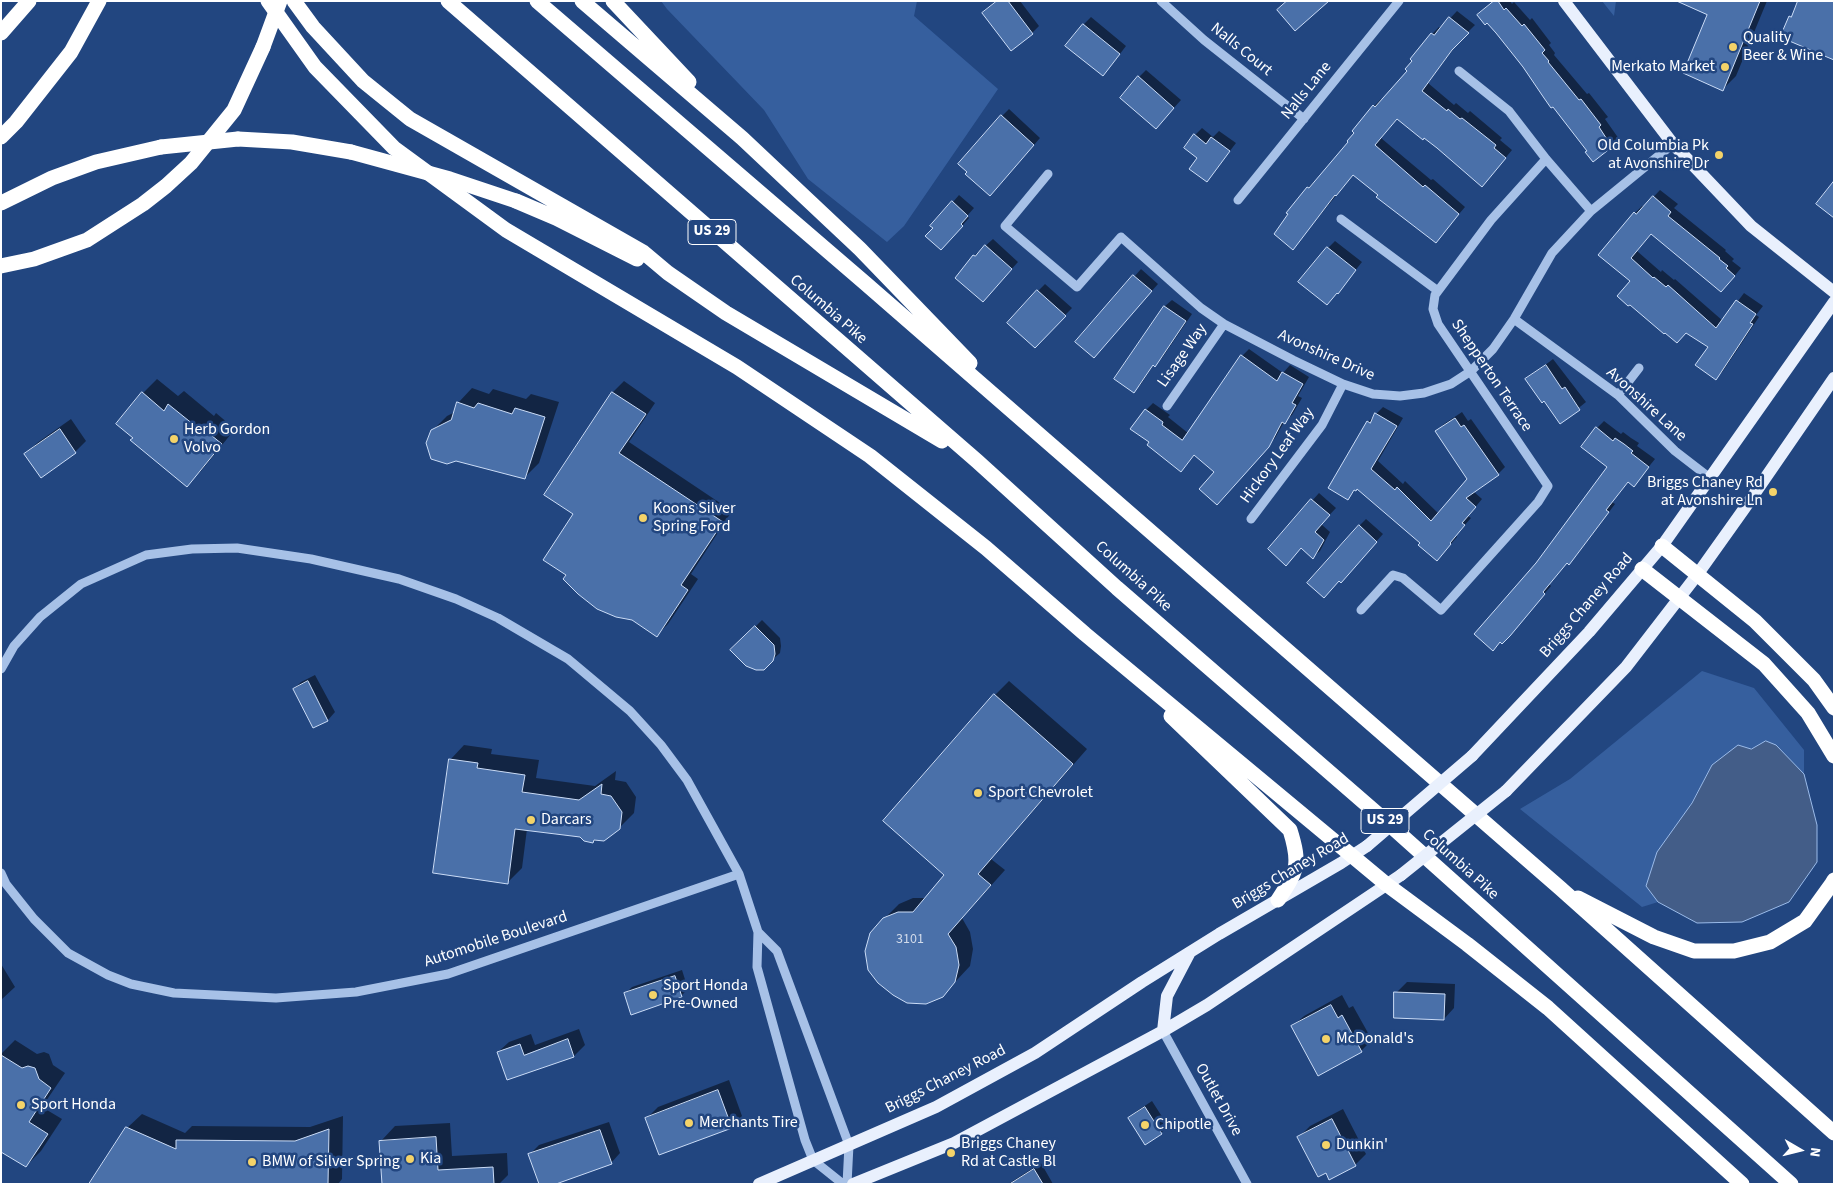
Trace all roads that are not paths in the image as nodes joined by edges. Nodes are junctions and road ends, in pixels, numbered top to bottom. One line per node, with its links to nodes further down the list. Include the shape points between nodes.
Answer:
1 (29, 1): 13 (highway)
2 (99, 1): 16 (highway, via 71,52)
3 (268, 1): 47 (highway, via 315,67 394,148 506,230 737,367 870,456 986,548)
4 (280, 1): 25 (highway, bridge, via 234,110 191,163 144,204 87,240 34,259)
5 (294, 1): 26 (highway, via 313,27 363,80 410,119 643,252)
6 (448, 1): 39 (highway, Columbia Pike / US 29)
7 (537, 1): 38 (highway)
8 (582, 1): 17 (highway)
9 (613, 1): 17 (highway)
10 (1161, 1): 15 (street, Nalls Court, via 1204,40)
11 (1399, 1): 15 (street, Nalls Lane)
12 (1564, 1): 18 (main road)
13 (1, 33)
14 (1459, 71): 19 (street, via 1510,111)
15 (1304, 119): 21 (street, Nalls Lane)
16 (1, 138)
17 (742, 138): 38 (highway, via 860,249)
18 (1673, 144): 23 (street, Avonshire Drive); 28 (main road, via 1751,226)
19 (1546, 159): 23 (street); 27 (street, Shepperton Terrace, via 1491,220)
20 (1048, 174): 31 (street, Avonshire Drive, via 1005,226 1077,287 1121,237 1201,308)
21 (1238, 200)
22 (1, 203): 26 (highway, bridge, via 52,178 96,162 161,148 238,139 292,142 351,152 516,201)
23 (1591, 210): 30 (street, Avonshire Drive, via 1552,253)
24 (1341, 219): 27 (street)
25 (1, 266)
26 (668, 274): 39 (highway, via 726,313)
27 (1438, 291): 33 (street, Shepperton Terrace, via 1433,309 1438,324)
28 (1834, 292)
29 (1834, 302): 40 (main road, Briggs Chaney Road)
30 (1514, 319): 33 (street, Avonshire Drive, via 1493,349); 36 (street, Avonshire Lane)
31 (1224, 324): 35 (street, Avonshire Drive); 37 (street, Lisage Way)
32 (1639, 368): 36 (street)
33 (1471, 371): 35 (street, Avonshire Drive, via 1451,384 1424,393 1400,396 1373,394); 46 (street, Shepperton Terrace, via 1548,486 1538,502 1441,610 1403,578 1393,575)
34 (1834, 378): 44 (main road)
35 (1343, 384): 41 (street, Hickory Leaf Way, via 1322,425)
36 (1618, 395): 40 (street, Avonshire Lane, via 1675,451)
37 (1167, 406)
38 (1038, 434): 56 (highway)
39 (977, 461): 69 (highway, Columbia Pike / US 29)
40 (1710, 478): 42 (main road, Briggs Chaney Road)
41 (1251, 519)
42 (1662, 546): 43 (main road, Briggs Chaney Road); 44 (highway)
43 (1642, 569): 45 (highway); 51 (main road, Briggs Chaney Road, bridge, via 1589,632 1472,756)
44 (1697, 575): 45 (main road); 49 (highway, via 1755,621 1814,680)
45 (1679, 598): 50 (highway, via 1764,664 1808,713); 55 (main road, bridge, via 1626,667 1506,791)
46 (1361, 610)
47 (1085, 634): 51 (highway); 57 (highway, via 1290,830 1297,851 1294,874)
48 (1, 669): 53 (street, via 14,646 40,617 81,584 146,555 237,548 311,559 399,579 498,618 568,659 630,711 687,780)
49 (1834, 708)
50 (1834, 756)
51 (1353, 856): 55 (highway); 57 (main road, Briggs Chaney Road)
52 (1, 873): 53 (street, Automobile Boulevard, via 34,920 68,953 108,975 131,984 174,993 276,998 356,992 448,974)
53 (739, 874): 58 (street)
54 (1834, 880): 56 (highway, via 1805,920 1770,942 1734,951 1694,951 1654,937)
55 (1386, 884): 60 (main road, via 1207,1005); 68 (highway, via 1548,1008)
56 (1560, 888): 61 (highway)
57 (1278, 900): 59 (main road, Briggs Chaney Road)
58 (758, 932): 62 (street, via 777,951); 63 (street, via 757,967)
59 (1190, 952): 60 (main road, via 1167,996); 62 (main road, Briggs Chaney Road, via 1035,1053 936,1107)
60 (1163, 1031): 66 (main road, via 954,1143); 67 (street, Outlet Drive)
61 (1834, 1133)
62 (849, 1145): 63 (main road, Briggs Chaney Road); 65 (street)
63 (813, 1160): 64 (main road, Briggs Chaney Road); 65 (street)
64 (760, 1184)
65 (845, 1184)
66 (853, 1184)
67 (1248, 1184)
68 (1742, 1184)
69 (1791, 1184)

